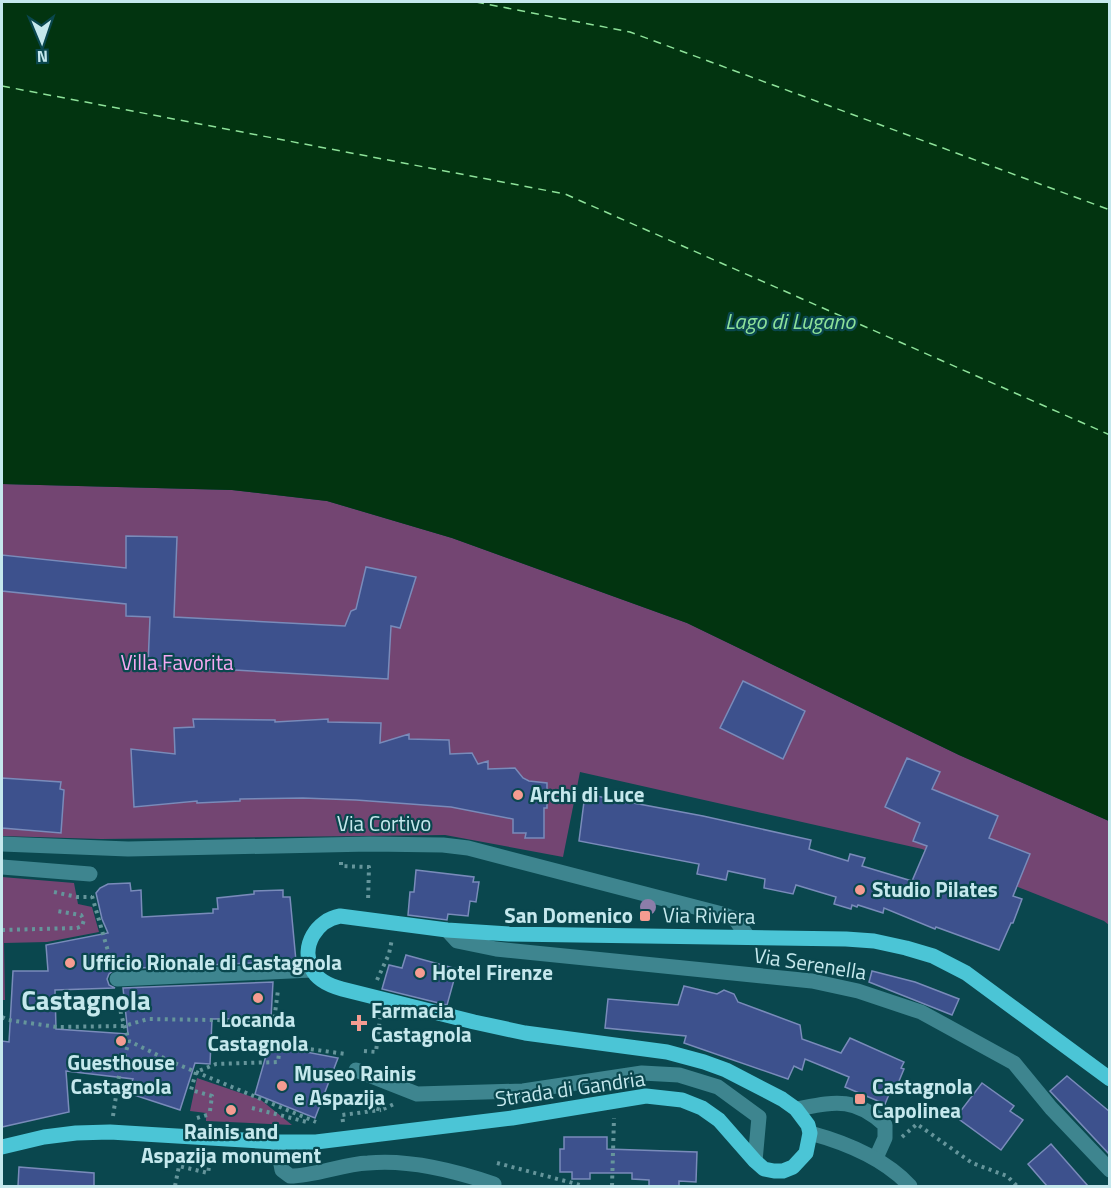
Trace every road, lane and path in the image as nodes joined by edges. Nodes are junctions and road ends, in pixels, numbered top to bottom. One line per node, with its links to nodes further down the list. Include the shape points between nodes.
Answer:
1 (2, 844): 10 (street, Via Cortivo, via 128,849 443,844 722,914 735,919)
2 (2, 867): 4 (street)
3 (369, 867): 7 (path)
4 (90, 874)
5 (92, 897): 12 (path)
6 (57, 911): 8 (path, via 81,915 82,926)
7 (367, 920): 9 (main road, Via Riviera); 13 (main road, Via Riviera, via 340,916 318,926 310,941)
8 (2, 930)
9 (447, 930): 10 (main road, Via Riviera); 44 (street, Via Serenella, via 457,941 496,949 812,981 921,1012 1014,1063)
10 (748, 937): 27 (main road, Via Riviera, via 874,941 933,956 966,973)
11 (388, 954): 15 (path)
12 (110, 958)
13 (312, 970): 14 (street); 17 (main road, Strada di Gandria, via 334,987)
14 (281, 972): 16 (street); 22 (path, via 274,1021 148,1019)
15 (380, 973)
16 (117, 979)
17 (382, 999): 24 (path, via 376,1052); 30 (main road, Strada di Gandria, via 525,1033 686,1056 726,1070)
18 (119, 1010): 22 (path)
19 (2, 1017): 21 (path, via 57,1027)
20 (105, 1018): 21 (path)
21 (106, 1025): 22 (path)
22 (123, 1026): 23 (path)
23 (129, 1041): 26 (path); 37 (path)
24 (364, 1051)
25 (354, 1062): 26 (path, via 280,1045 278,1062 216,1064); 43 (street, via 417,1094 523,1091 642,1073 679,1075 718,1087 759,1117)
26 (196, 1072): 29 (path, via 317,1124); 33 (path, via 191,1090 212,1096 209,1113)
27 (1110, 1079)
28 (612, 1101): 39 (main road, Strada di Gandria, via 468,1124 316,1142); 43 (main road, Strada di Gandria, via 646,1096 682,1100 702,1108 719,1120); 50 (path)
29 (252, 1108)
30 (796, 1109): 38 (main road, Strada di Gandria); 41 (street, via 849,1103 877,1117 885,1125 885,1138)
31 (381, 1110): 32 (path)
32 (342, 1115)
33 (196, 1118)
34 (343, 1123): 35 (path)
35 (336, 1125)
36 (920, 1125): 52 (path, via 972,1163 1007,1176)
37 (110, 1132): 39 (main road, Strada di Gandria); 40 (main road, Strada di Gandria, via 44,1137)
38 (810, 1133): 41 (street); 43 (main road, Strada di Gandria, via 806,1153 793,1167 774,1171)
39 (277, 1142): 46 (street, via 282,1170 290,1176 368,1162 417,1165)
40 (2, 1147)
41 (876, 1158): 51 (street)
42 (487, 1160): 49 (path)
43 (755, 1161)
44 (1110, 1170)
45 (208, 1173): 48 (path, via 179,1166)
46 (467, 1180): 47 (street)
47 (494, 1184)
48 (175, 1186)
49 (584, 1186)
50 (612, 1186)
51 (910, 1186)
52 (1017, 1186)

